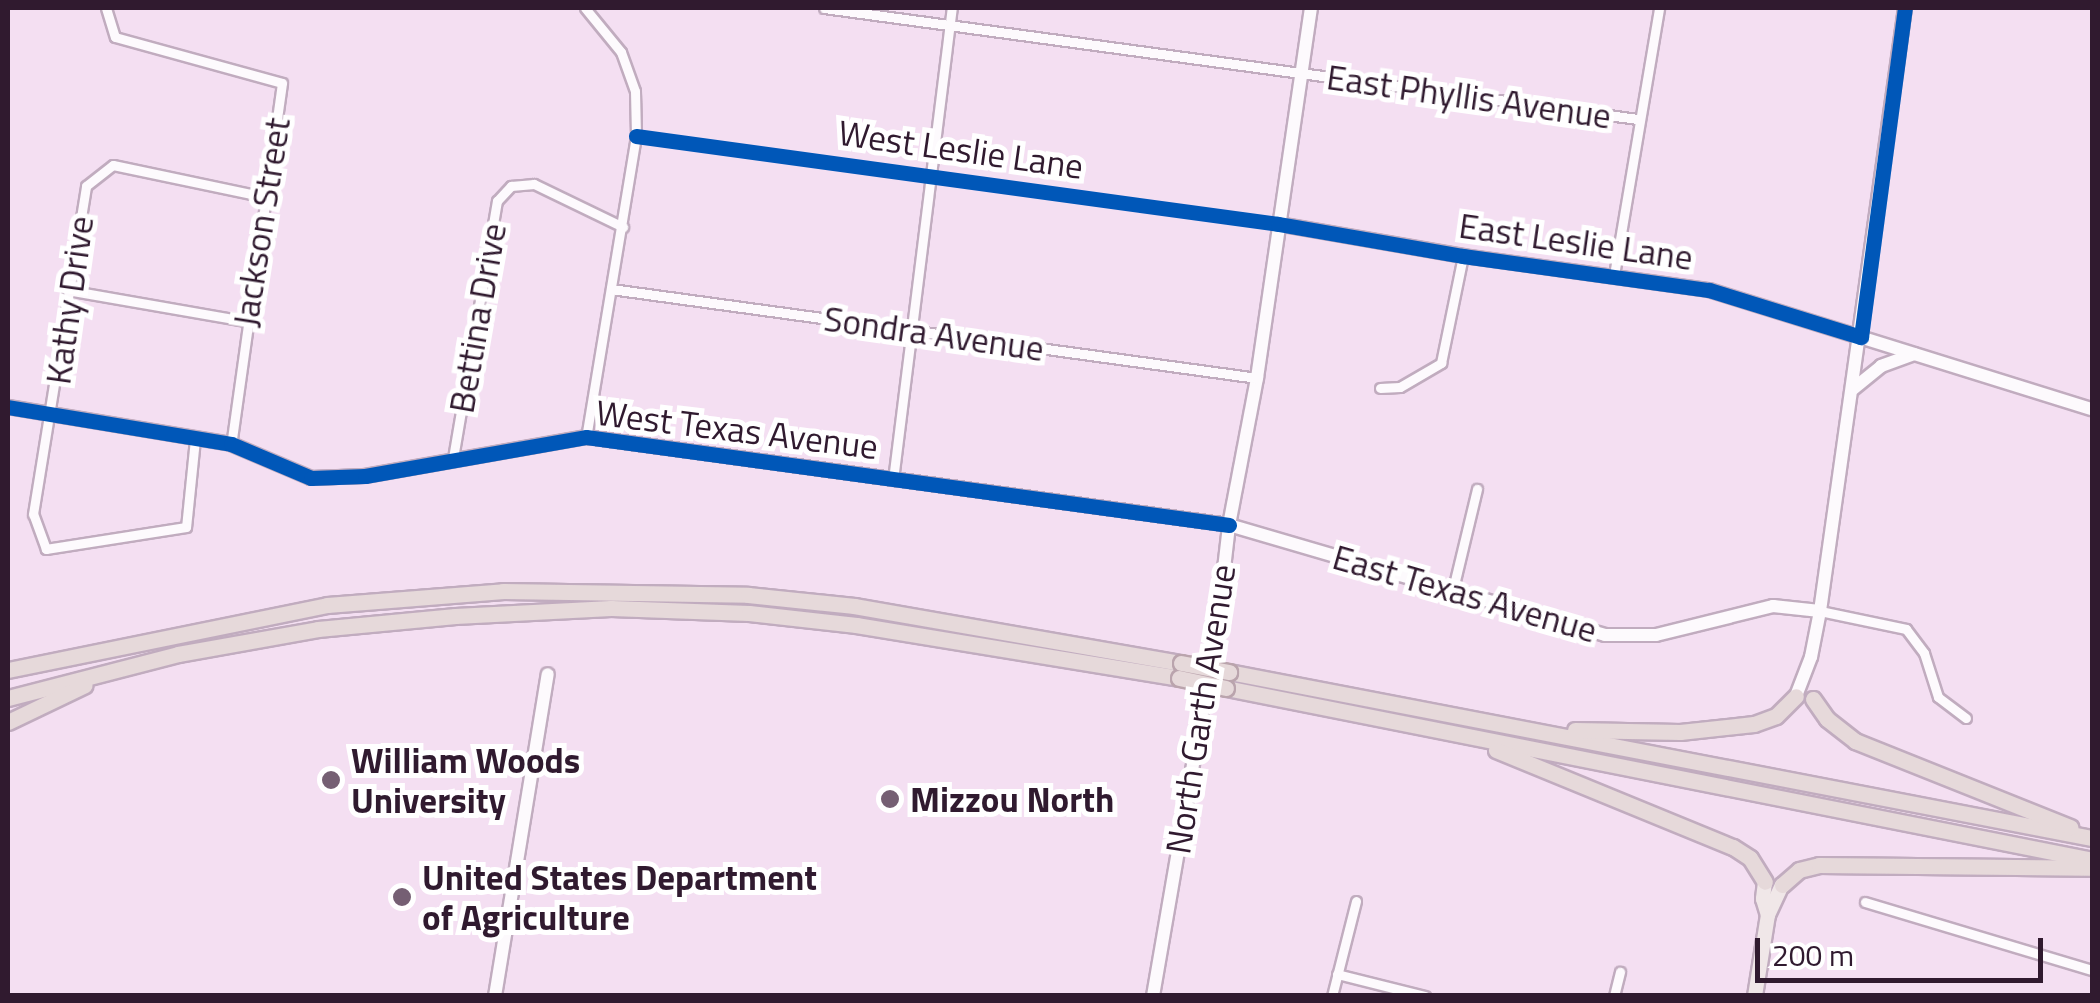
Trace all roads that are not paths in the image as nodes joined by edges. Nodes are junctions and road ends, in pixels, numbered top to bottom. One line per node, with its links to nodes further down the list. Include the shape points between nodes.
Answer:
1 (106, 8): 13 (street, Jackson Street, via 115,37 282,83)
2 (586, 8): 11 (street, via 627,66)
3 (824, 8): 8 (street, East Phyllis Avenue)
4 (952, 8): 8 (street)
5 (1312, 8): 9 (street, North Garth Avenue)
6 (1660, 8): 10 (street)
7 (1905, 8): 22 (street)
8 (950, 27): 9 (street, East Phyllis Avenue); 12 (street)
9 (1301, 72): 10 (street, East Phyllis Avenue); 14 (street, North Garth Avenue)
10 (1638, 119): 17 (street)
11 (636, 136): 12 (street, West Leslie Lane); 15 (street)
12 (929, 174): 14 (street, West Leslie Lane); 21 (street)
13 (264, 197): 19 (street, Kathy Drive, via 113,164 86,186); 20 (street, Jackson Street)
14 (1278, 224): 16 (street, East Leslie Lane); 24 (street, North Garth Avenue)
15 (623, 227): 18 (street); 33 (street, Bettina Drive, via 534,184 511,186 497,201)
16 (1463, 256): 17 (street, East Leslie Lane); 25 (street, via 1441,363 1400,386)
17 (1614, 275): 22 (street, East Leslie Lane, via 1747,299)
18 (611, 289): 21 (street, Sondra Avenue); 30 (street)
19 (67, 290): 20 (street); 29 (street, Kathy Drive)
20 (245, 322): 32 (street, Jackson Street)
21 (910, 329): 24 (street, Sondra Avenue); 34 (street)
22 (1861, 337): 23 (street, East Leslie Lane); 26 (street)
23 (1914, 354): 26 (street, via 1874,370); 28 (street, East Leslie Lane)
24 (1256, 378): 36 (street, North Garth Avenue)
25 (1380, 388)
26 (1853, 389): 38 (street)
27 (8, 407): 29 (street, West Texas Avenue)
28 (2092, 409)
29 (52, 414): 31 (street, West Texas Avenue); 31 (street, Kathy Drive, via 33,514 46,549 186,527)
30 (586, 437): 33 (street, West Texas Avenue); 34 (street, West Texas Avenue)
31 (195, 439): 32 (street, West Texas Avenue)
32 (231, 444): 33 (street, West Texas Avenue, via 324,479)
33 (453, 458)
34 (893, 480): 36 (street, West Texas Avenue)
35 (1477, 489): 37 (street)
36 (1229, 524): 37 (street, East Texas Avenue); 64 (street, North Garth Avenue)
37 (1454, 588): 38 (street, East Texas Avenue, via 1622,637 1773,606)
38 (1820, 611): 39 (street); 48 (street, via 1906,629 1924,653 1938,697)
39 (1811, 657): 45 (street); 47 (street)
40 (146, 662): 41 (highway, via 318,629 612,608 856,624); 46 (highway); 49 (highway)
41 (1180, 671): 42 (highway, via 1028,633 854,606 748,595 502,591 327,605 148,638); 44 (highway, bridge)
42 (8, 673)
43 (548, 674): 63 (street)
44 (1228, 680): 50 (highway); 51 (highway)
45 (1796, 696): 50 (highway, via 1776,716 1754,724 1680,732)
46 (8, 698)
47 (1814, 699): 52 (highway, via 1854,740)
48 (1966, 718)
49 (8, 722)
50 (1497, 723): 52 (highway)
51 (1460, 735): 53 (highway); 55 (highway, via 1733,847 1750,858)
52 (2092, 836)
53 (2092, 860)
54 (2092, 869): 56 (highway, via 1819,865)
55 (1764, 882): 59 (main road)
56 (1782, 885): 59 (main road)
57 (1356, 902): 62 (street)
58 (1865, 902): 60 (street)
59 (1768, 915): 68 (main road)
60 (2092, 970)
61 (1620, 972): 67 (street)
62 (1337, 974): 65 (street); 66 (street)
63 (494, 996)
64 (1153, 996)
65 (1332, 996)
66 (1425, 996)
67 (1614, 996)
68 (1756, 996)

